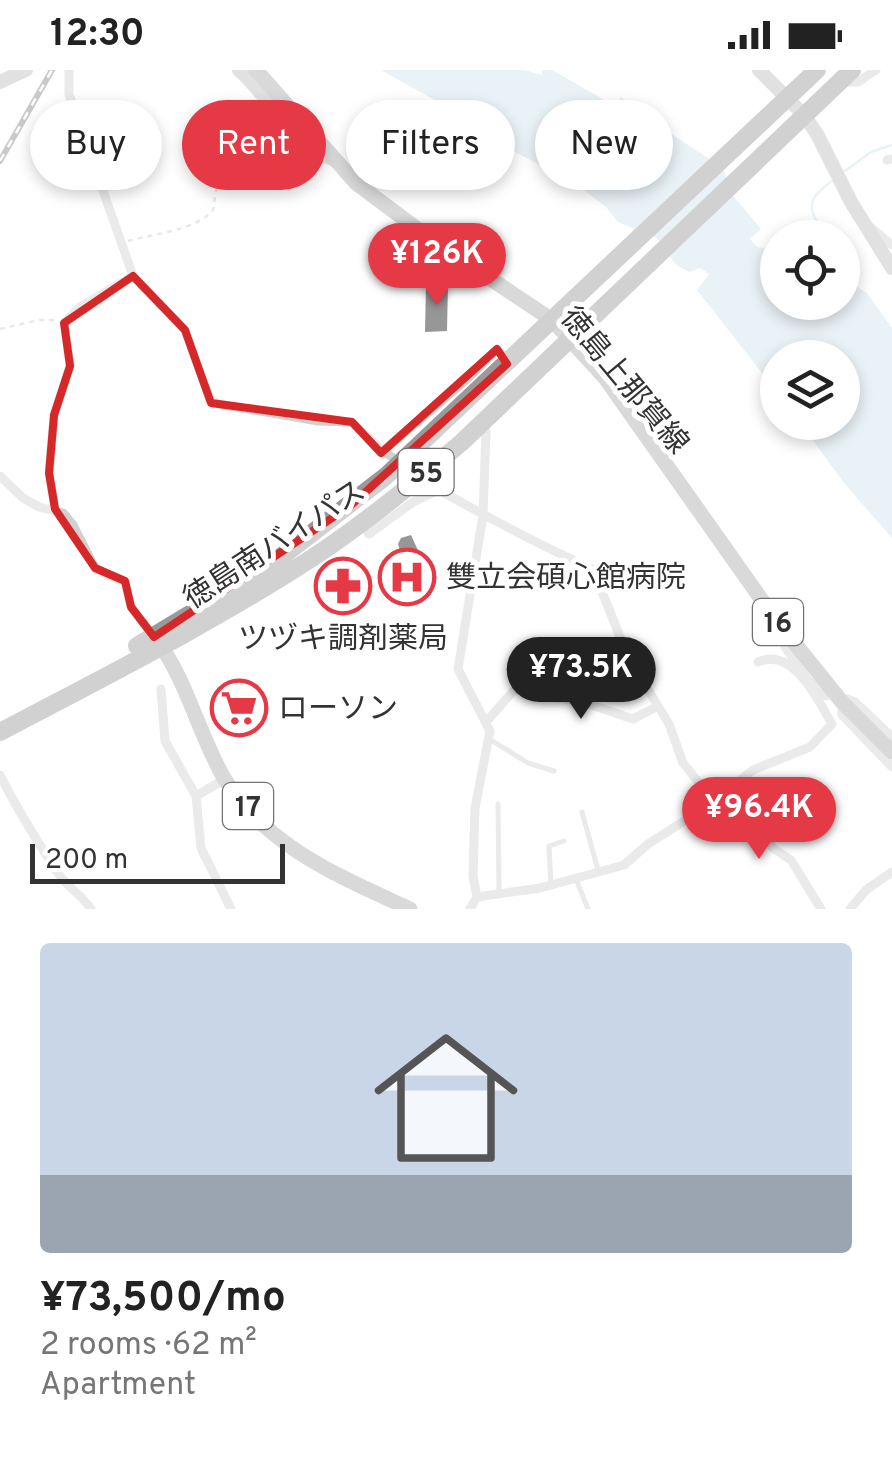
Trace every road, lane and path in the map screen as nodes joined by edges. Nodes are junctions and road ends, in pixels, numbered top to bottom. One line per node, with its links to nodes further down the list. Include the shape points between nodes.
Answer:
1 (26, 70): 9 (main road)
2 (68, 70): 15 (street, via 69,94)
3 (239, 70): 12 (main road, via 301,141)
4 (256, 70): 12 (main road, 徳島上那賀線 / 16)
5 (759, 70): 10 (main road)
6 (817, 70): 10 (highway, 徳島南バイパス / 55)
7 (876, 70): 8 (street, via 858,82)
8 (843, 72): 10 (highway); 11 (highway, 徳島南バイパス / 55)
9 (0, 82)
10 (783, 101): 11 (main road); 21 (highway, 徳島南バイパス / 55)
11 (800, 119): 14 (main road); 21 (highway, 徳島南バイパス / 55)
12 (332, 159): 21 (main road, 徳島上那賀線 / 16, via 380,202)
13 (216, 190): 15 (path, via 210,215)
14 (865, 224): 16 (street); 17 (main road)
15 (122, 243): 18 (street)
16 (892, 245)
17 (892, 268)
18 (133, 276): 19 (street); 22 (street, via 185,330 210,400 352,422 388,454 497,349)
19 (64, 323): 20 (path, via 39,320); 28 (street, via 70,366 54,415 49,473)
20 (0, 330)
21 (562, 330): 22 (highway, 徳島南バイパス / 55); 24 (highway, via 493,397); 30 (highway, 徳島南バイパス / 55, via 462,442); 32 (main road, 徳島上那賀線 / 16, via 605,378)
22 (508, 364): 24 (highway, 徳島南バイパス / 55)
23 (486, 431): 29 (street)
24 (420, 446): 31 (highway, 徳島南バイパス / 55)
25 (0, 476): 28 (street, via 23,498)
26 (429, 483): 27 (street)
27 (439, 490): 29 (street); 30 (street, via 368,534)
28 (55, 509): 33 (street, via 73,526 95,568 125,583 131,607)
29 (484, 515): 38 (street, via 593,569 628,658); 40 (street, via 458,670)
30 (362, 523): 31 (highway, 徳島南バイパス / 55)
31 (270, 575): 33 (highway, 徳島南バイパス / 55)
32 (790, 637): 35 (street, via 785,647); 37 (main road, 徳島上那賀線 / 16)
33 (158, 642): 39 (highway, 徳島南バイパス / 55); 41 (highway, 徳島南バイパス / 55); 48 (main road, 17)
34 (758, 662): 35 (street, via 770,657)
35 (808, 680): 37 (street, via 826,696); 50 (street, via 832,724 810,746 753,770)
36 (161, 689): 49 (street, via 165,741)
37 (838, 697): 42 (street, via 856,702); 44 (main road, 徳島上那賀線 / 16); 45 (street, via 842,715)
38 (658, 706): 40 (street, via 633,719 515,689); 50 (street, via 684,763)
39 (0, 718)
40 (487, 721): 43 (street)
41 (0, 732)
42 (892, 737)
43 (490, 740): 46 (lane); 59 (street, via 474,808)
44 (892, 752)
45 (892, 766)
46 (554, 771)
47 (0, 774): 61 (street, via 60,876)
48 (225, 780): 49 (street); 63 (main road, 17, via 304,858)
49 (196, 796): 62 (street, via 201,848)
50 (715, 799): 55 (street, via 624,865); 66 (street, via 753,822 791,860)
51 (498, 804): 58 (lane)
52 (582, 812): 55 (lane)
53 (564, 841): 57 (lane, via 549,846)
54 (892, 872): 60 (street)
55 (599, 873): 56 (street)
56 (576, 879): 57 (street); 65 (lane)
57 (551, 885): 58 (street)
58 (499, 894): 59 (street)
59 (477, 897): 64 (street)
60 (847, 908)
61 (91, 909)
62 (230, 909)
63 (410, 909)
64 (470, 909)
65 (588, 909)
66 (821, 909)

